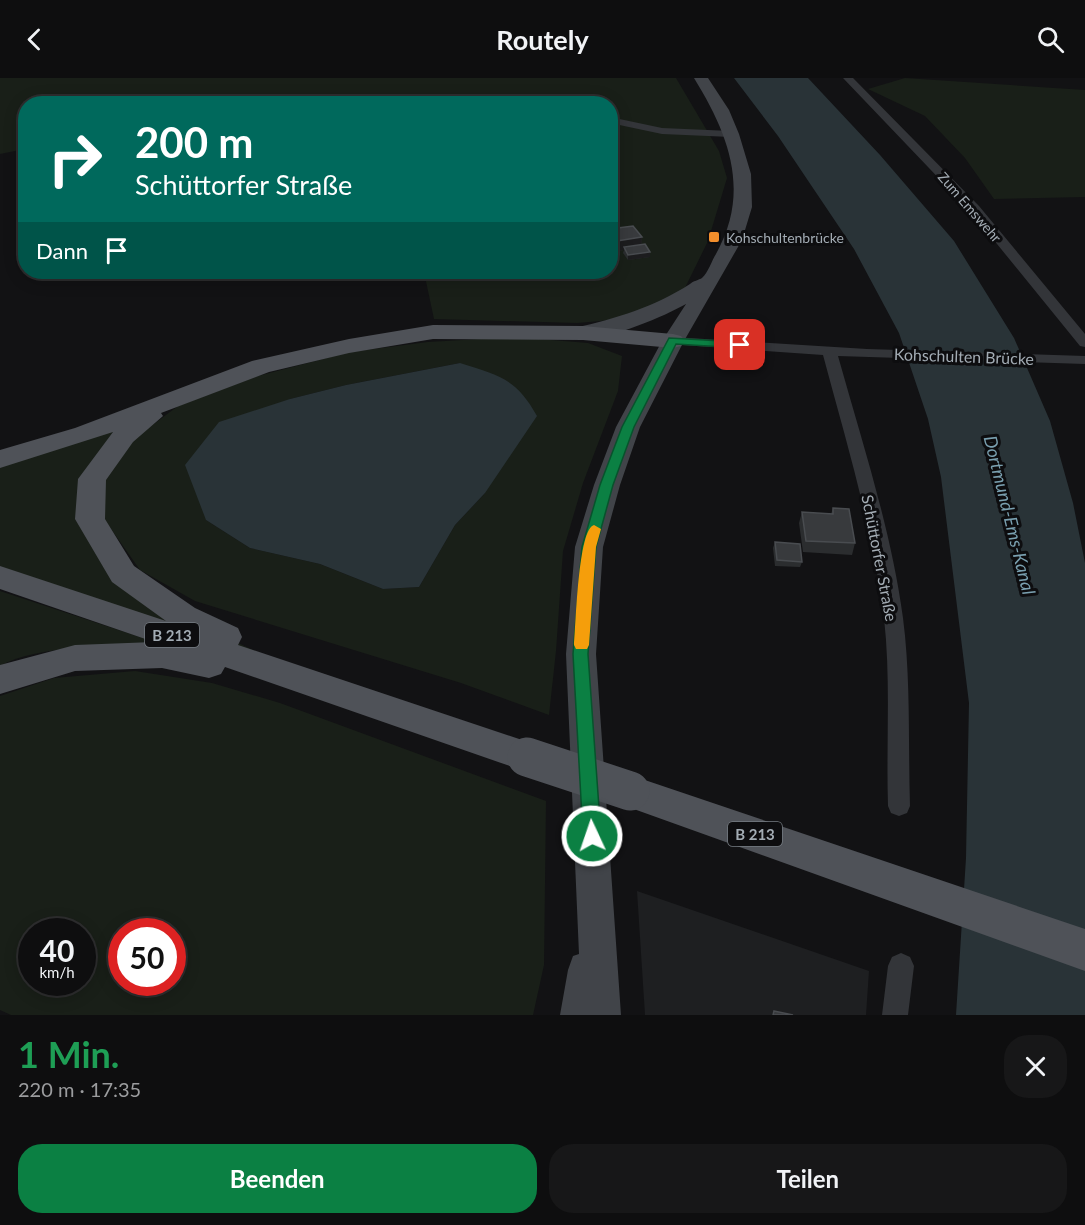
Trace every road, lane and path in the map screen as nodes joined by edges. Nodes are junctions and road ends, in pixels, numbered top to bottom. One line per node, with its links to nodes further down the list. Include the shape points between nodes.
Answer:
1 (700, 78): 4 (main road, via 721,110)
2 (848, 78): 8 (street, Zum Emswehr, via 975,209)
3 (618, 122): 4 (street, via 662,131)
4 (731, 135): 5 (main road, via 742,174 742,207 733,240)
5 (712, 278): 6 (main road, via 655,314); 7 (main road)
6 (583, 333): 7 (main road); 11 (main road, via 434,332 261,366)
7 (673, 341): 9 (street); 17 (main road, via 628,427 589,547 581,654)
8 (1085, 343)
9 (829, 351): 10 (street, Kohschulten Brücke); 16 (street, Schüttorfer Straße, via 874,517 893,618)
10 (1085, 360)
11 (175, 397): 12 (main road, via 84,434); 15 (main road, via 124,436 92,479 90,519 123,574 175,610)
12 (0, 459)
13 (0, 577): 15 (main road, B 213)
14 (0, 680): 15 (main road, via 75,658 162,655)
15 (344, 694): 18 (main road, B 213, bridge)
16 (899, 807)
17 (597, 913): 20 (main road); 21 (main road)
18 (1085, 950)
19 (901, 966): 22 (street)
20 (580, 1015)
21 (601, 1015)
22 (896, 1015)

